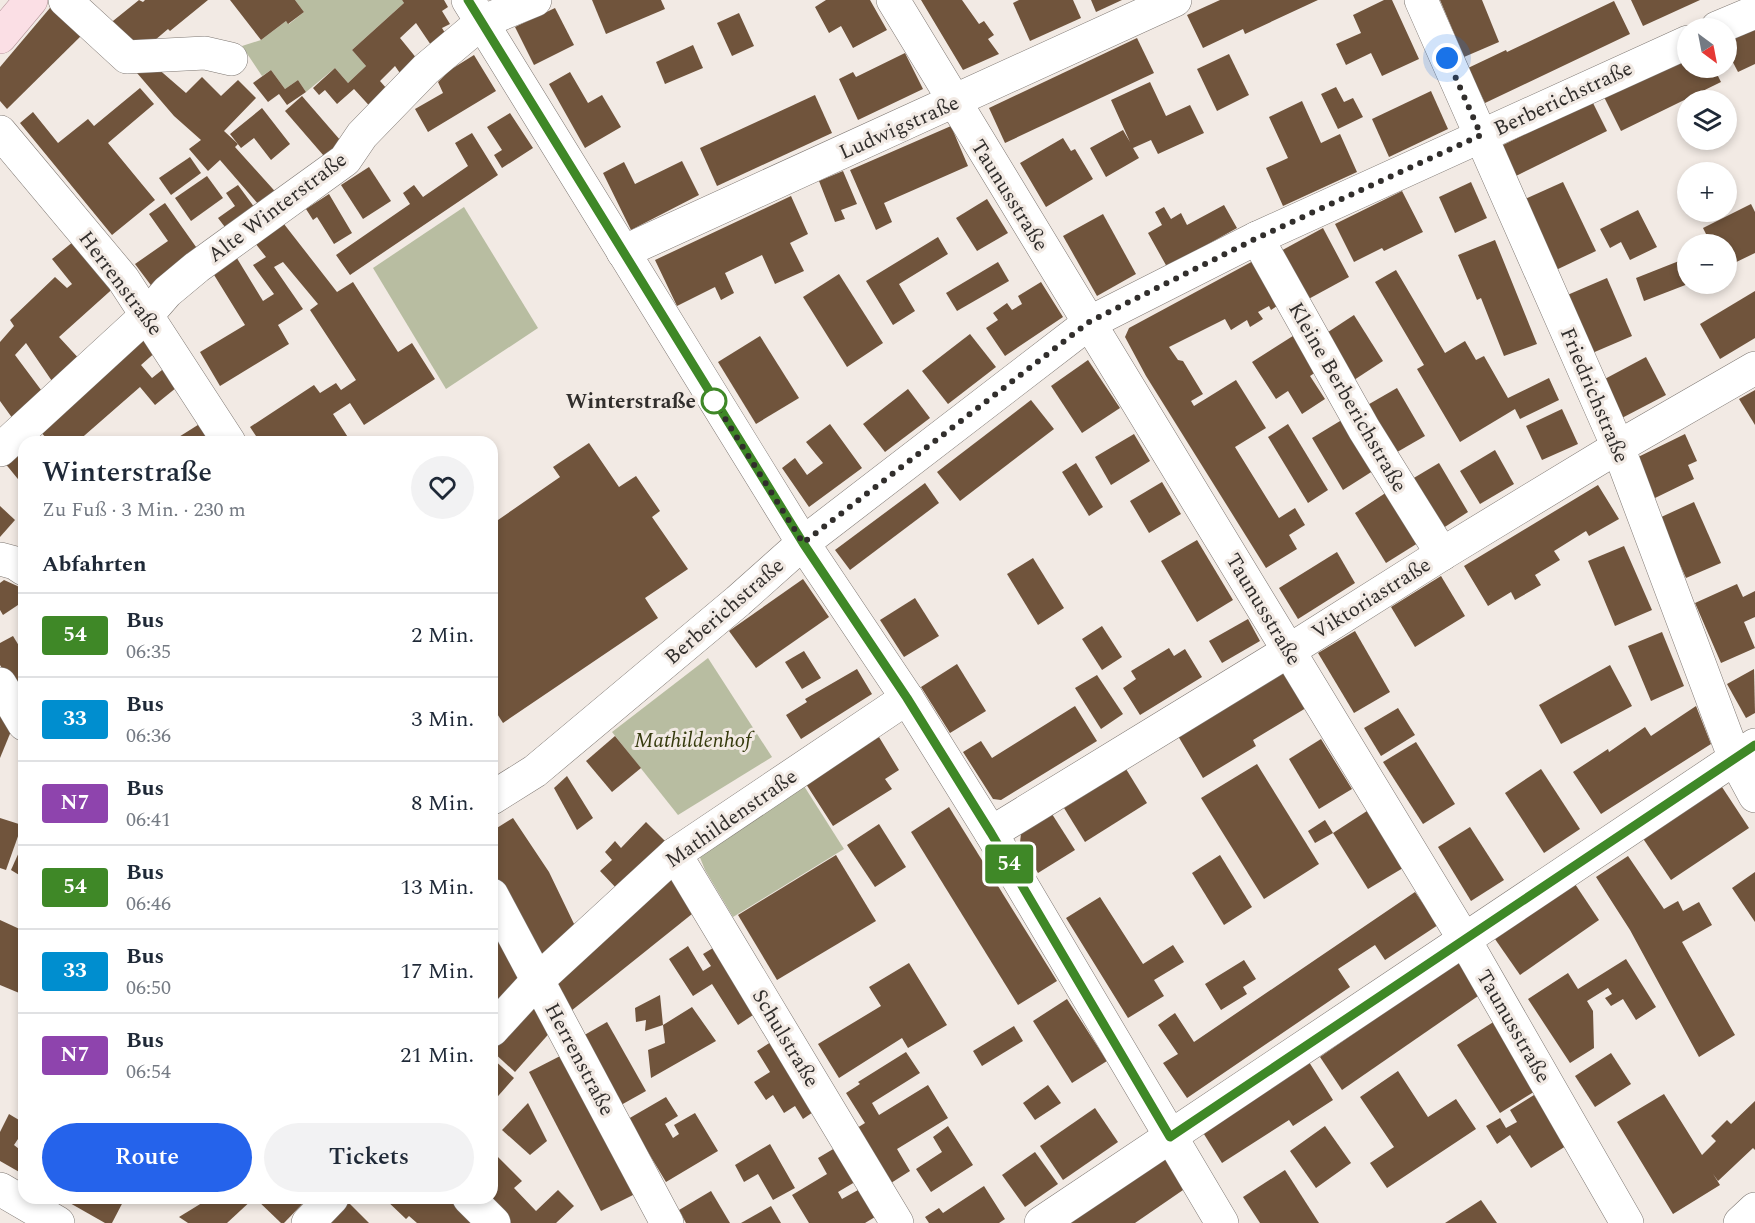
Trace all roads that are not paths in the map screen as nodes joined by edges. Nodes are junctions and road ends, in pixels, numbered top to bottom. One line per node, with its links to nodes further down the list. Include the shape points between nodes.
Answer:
1 (31, 0): 10 (main road)
2 (65, 0): 12 (street, via 127,57 205,53)
3 (535, 0): 7 (street, Alte Winterstraße)
4 (893, 0): 13 (street, Taunusstraße)
5 (1175, 0): 13 (street, Ludwigstraße)
6 (1421, 0): 15 (street, Friedrichstraße)
7 (475, 11): 17 (street); 18 (street, Alte Winterstraße, via 362,135 345,160 197,267)
8 (1755, 12): 9 (street)
9 (1737, 20)
10 (0, 37)
11 (1677, 47): 15 (street, Berberichstraße)
12 (231, 59)
13 (954, 102): 17 (street, Ludwigstraße); 19 (street, Taunusstraße)
14 (0, 132): 18 (street, Herrenstraße, via 123,279)
15 (1481, 135): 16 (street, Berberichstraße); 22 (street, Friedrichstraße)
16 (1261, 245): 19 (street, Berberichstraße); 25 (street, Kleine Berberichstraße, via 1364,429)
17 (623, 252): 24 (street)
18 (147, 315): 21 (street, Herrenstraße); 23 (street, Alte Winterstraße)
19 (1089, 322): 24 (street, Berberichstraße); 28 (street, Taunusstraße)
20 (1755, 368): 22 (street, Viktoriastraße)
21 (226, 436)
22 (1618, 447): 25 (street, Viktoriastraße); 32 (street, Friedrichstraße)
23 (0, 450)
24 (803, 543): 30 (street); 33 (street, Berberichstraße, via 535,771)
25 (1442, 554): 28 (street, Viktoriastraße)
26 (0, 559): 27 (street)
27 (18, 565)
28 (1290, 650): 35 (street, Viktoriastraße); 38 (street, Taunusstraße)
29 (0, 684): 31 (street)
30 (907, 698): 35 (street); 36 (street, Mathildenstraße)
31 (18, 714)
32 (1745, 752): 34 (street, Friedrichstraße); 38 (street)
33 (498, 794)
34 (1755, 796)
35 (991, 833): 41 (street)
36 (675, 854): 39 (street, Mathildenstraße); 50 (street, Schulstraße)
37 (498, 906): 39 (street, Herrenstraße)
38 (1464, 939): 41 (street); 53 (street, Taunusstraße)
39 (538, 980): 40 (street, Mathildenstraße); 49 (street, Herrenstraße)
40 (498, 1023)
41 (1170, 1137): 51 (street); 52 (street)
42 (14, 1203): 46 (street)
43 (327, 1204): 47 (street)
44 (475, 1204): 48 (street)
45 (1755, 1209): 54 (street)
46 (58, 1223)
47 (308, 1223)
48 (494, 1223)
49 (667, 1223)
50 (897, 1223)
51 (1041, 1223)
52 (1222, 1223)
53 (1628, 1223)
54 (1740, 1223)

